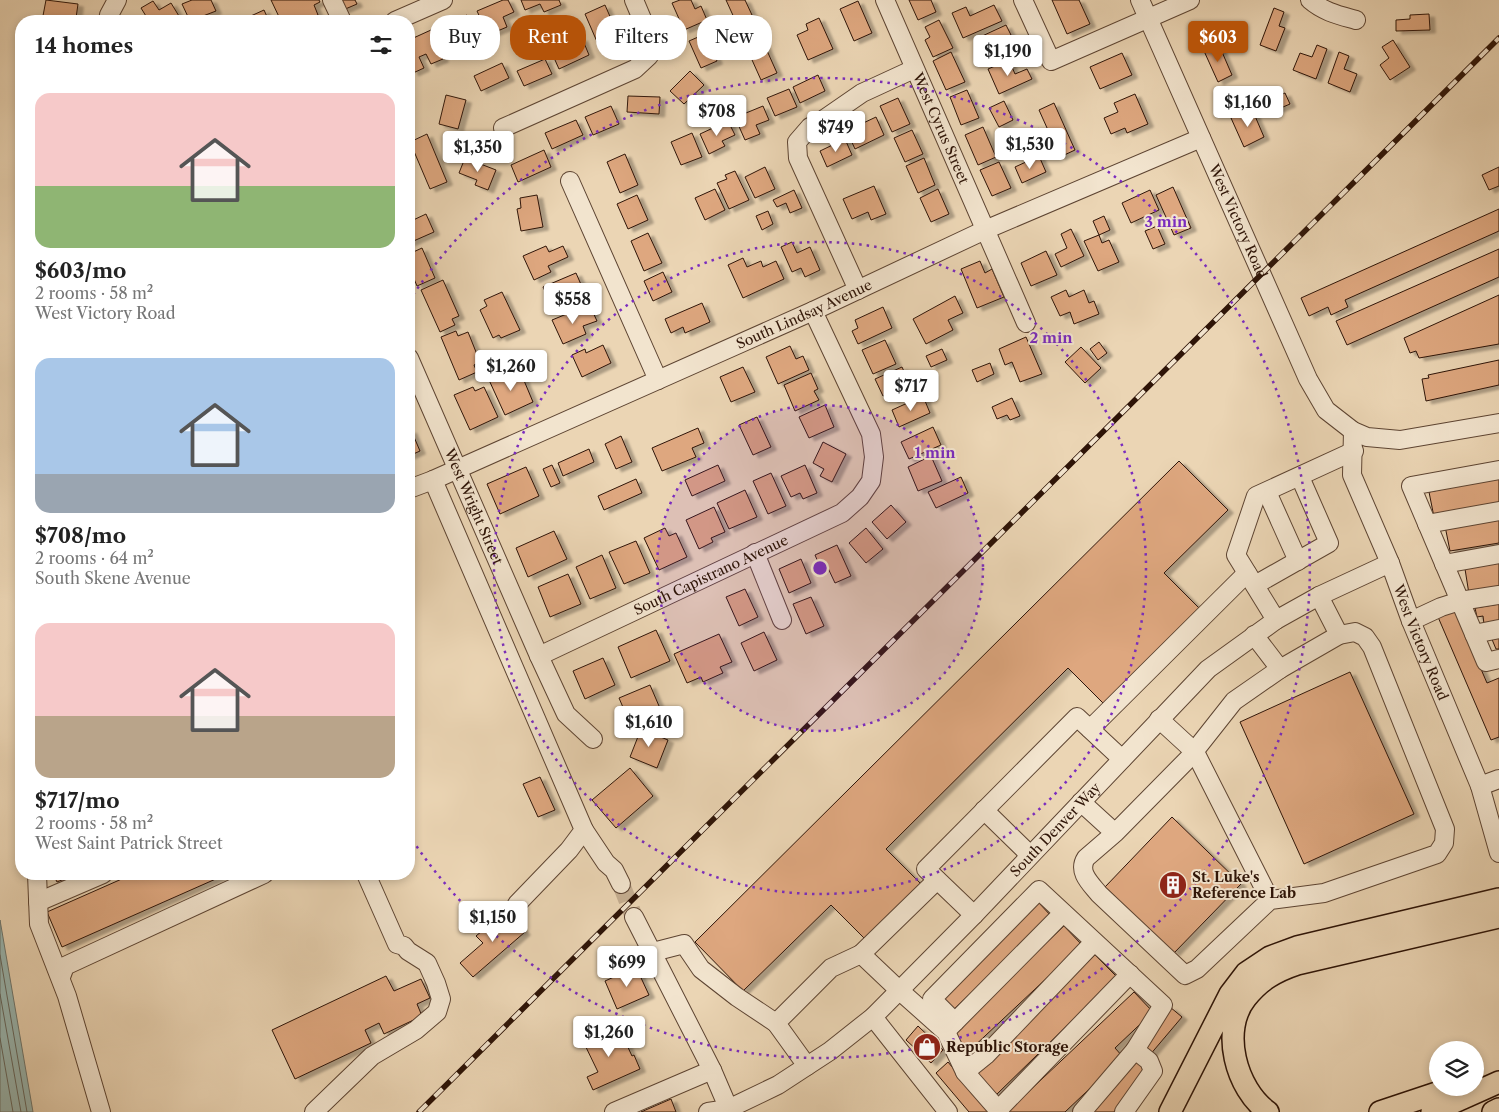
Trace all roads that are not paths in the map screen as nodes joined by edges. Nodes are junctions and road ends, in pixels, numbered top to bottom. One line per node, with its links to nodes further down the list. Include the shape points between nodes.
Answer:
1 (117, 0): 10 (street)
2 (332, 0): 11 (street)
3 (443, 0): 12 (street)
4 (634, 0): 16 (street, via 650,38 649,56 635,69)
5 (884, 0): 15 (street, West Cyrus Street)
6 (1023, 0): 13 (street, via 1051,61)
7 (1140, 0): 13 (street, West Victory Road)
8 (1190, 0): 13 (street)
9 (1310, 0): 14 (street, via 1319,8)
10 (110, 15)
11 (339, 15)
12 (409, 15)
13 (1148, 19): 17 (street, West Victory Road)
14 (1356, 20)
15 (914, 68): 19 (street, West Cyrus Street); 20 (street, via 862,93 810,127 797,142 798,158)
16 (503, 128)
17 (1201, 138): 19 (street, South Lindsay Avenue); 26 (street, West Victory Road, via 1308,379 1326,410)
18 (570, 181): 24 (street)
19 (985, 230): 20 (street, South Lindsay Avenue); 22 (street, West Cyrus Street)
20 (858, 290): 21 (street, South Lindsay Avenue)
21 (813, 311): 24 (street, South Lindsay Avenue); 36 (street, South Capistrano Avenue, via 871,434 874,457 871,481 860,497 842,513)
22 (1026, 323)
23 (415, 372): 28 (street, West Wright Street)
24 (658, 380): 28 (street, South Lindsay Avenue)
25 (1499, 423): 26 (street, West Victory Road, via 1400,440 1367,437)
26 (1353, 431): 27 (street, West Victory Road)
27 (1354, 451): 30 (street); 39 (street, West Victory Road, via 1352,475)
28 (458, 469): 31 (street, South Lindsay Avenue); 52 (street, West Wright Street)
29 (1499, 470): 35 (street, via 1411,486)
30 (1300, 476): 33 (street); 38 (street, via 1329,543)
31 (433, 480): 32 (street, South Lindsay Avenue); 64 (street)
32 (415, 487)
33 (1267, 492): 38 (street); 41 (street, via 1256,496 1236,555)
34 (1499, 511): 35 (street)
35 (1427, 524): 40 (street)
36 (755, 553): 45 (street); 52 (street, South Capistrano Avenue)
37 (1499, 554): 40 (street)
38 (1298, 561): 41 (street)
39 (1390, 563): 43 (street, South Denver Way); 47 (street, West Victory Road)
40 (1444, 564): 44 (street)
41 (1251, 579): 46 (street); 56 (street)
42 (1499, 595): 44 (street)
43 (1319, 596): 46 (street, South Denver Way); 51 (street)
44 (1460, 601): 47 (street); 49 (street)
45 (782, 620)
46 (1276, 620): 50 (street, South Denver Way)
47 (1411, 621): 61 (street, West Victory Road)
48 (1499, 629): 49 (street)
49 (1474, 634): 53 (street, via 1486,662)
50 (1254, 635): 54 (street); 55 (street, South Denver Way, via 1208,670)
51 (1339, 635): 54 (street); 75 (street, via 1355,632 1365,637 1372,647 1445,829 1444,843 1437,854 1324,893)
52 (540, 656): 57 (street, West Wright Street, via 566,714)
53 (1499, 659)
54 (1280, 669): 58 (street, via 1234,701)
55 (1159, 719): 58 (street); 59 (street, South Denver Way)
56 (1090, 729): 59 (street); 63 (street, via 1077,717)
57 (593, 739)
58 (1195, 752): 65 (street); 75 (street)
59 (1122, 759): 62 (street, South Denver Way)
60 (1499, 778): 61 (street)
61 (1480, 786): 66 (street, West Victory Road)
62 (1081, 802): 65 (street); 67 (street, South Denver Way)
63 (984, 810): 67 (street); 72 (street, via 926,869)
64 (584, 830): 73 (street); 77 (street, via 570,850)
65 (1115, 833): 75 (street, via 1086,858 1084,874 1099,894 1185,974 1197,969)
66 (1499, 853)
67 (1030, 855): 79 (street, South Denver Way)
68 (37, 880): 76 (street)
69 (89, 880): 76 (street)
70 (251, 880): 86 (street, via 65,966)
71 (369, 880): 103 (street, via 397,944 426,963 441,1000 437,1012 416,1030 372,1056)
72 (937, 880): 79 (street); 84 (street)
73 (621, 884)
74 (1499, 899): 109 (main road, via 1297,948 1270,958 1246,973 1230,994)
75 (1270, 900)
76 (38, 902): 86 (street, via 39,924)
77 (517, 904)
78 (1063, 913): 82 (street); 90 (street); 90 (street, via 1039,890 1032,897 932,999)
79 (974, 915): 87 (street, South Denver Way)
80 (1499, 916): 110 (main road, via 1297,964 1276,972 1258,985 1245,999 1236,1018 1234,1042 1236,1066 1246,1089)
81 (634, 917): 83 (street)
82 (1094, 942): 85 (street); 95 (street)
83 (653, 952): 89 (street, via 684,944 701,969); 93 (street)
84 (861, 954): 87 (street); 89 (street, via 831,968)
85 (1130, 974): 91 (street, via 1163,1005); 101 (street)
86 (60, 977): 102 (street)
87 (900, 991): 88 (street, South Denver Way); 90 (street)
88 (873, 1017): 92 (street, South Denver Way); 106 (street)
89 (776, 1023): 92 (street)
90 (951, 1027): 95 (street)
91 (1135, 1050): 107 (street); 108 (street, via 1149,1061 1153,1071)
92 (807, 1066): 100 (street, South Denver Way)
93 (712, 1070): 100 (street); 104 (street)
94 (1499, 1070): 96 (main road)
95 (965, 1072): 101 (street)
96 (1484, 1076)
97 (1499, 1082): 112 (main road)
98 (1429, 1096): 111 (main road)
99 (1499, 1109): 113 (main road)
100 (729, 1110): 105 (street, South Denver Way)
101 (999, 1111)
102 (101, 1112)
103 (314, 1112)
104 (614, 1112)
105 (708, 1112)
106 (948, 1112)
107 (1082, 1112)
108 (1124, 1112)
109 (1170, 1112)
110 (1268, 1112)
111 (1380, 1112)
112 (1432, 1112)
113 (1493, 1112)

